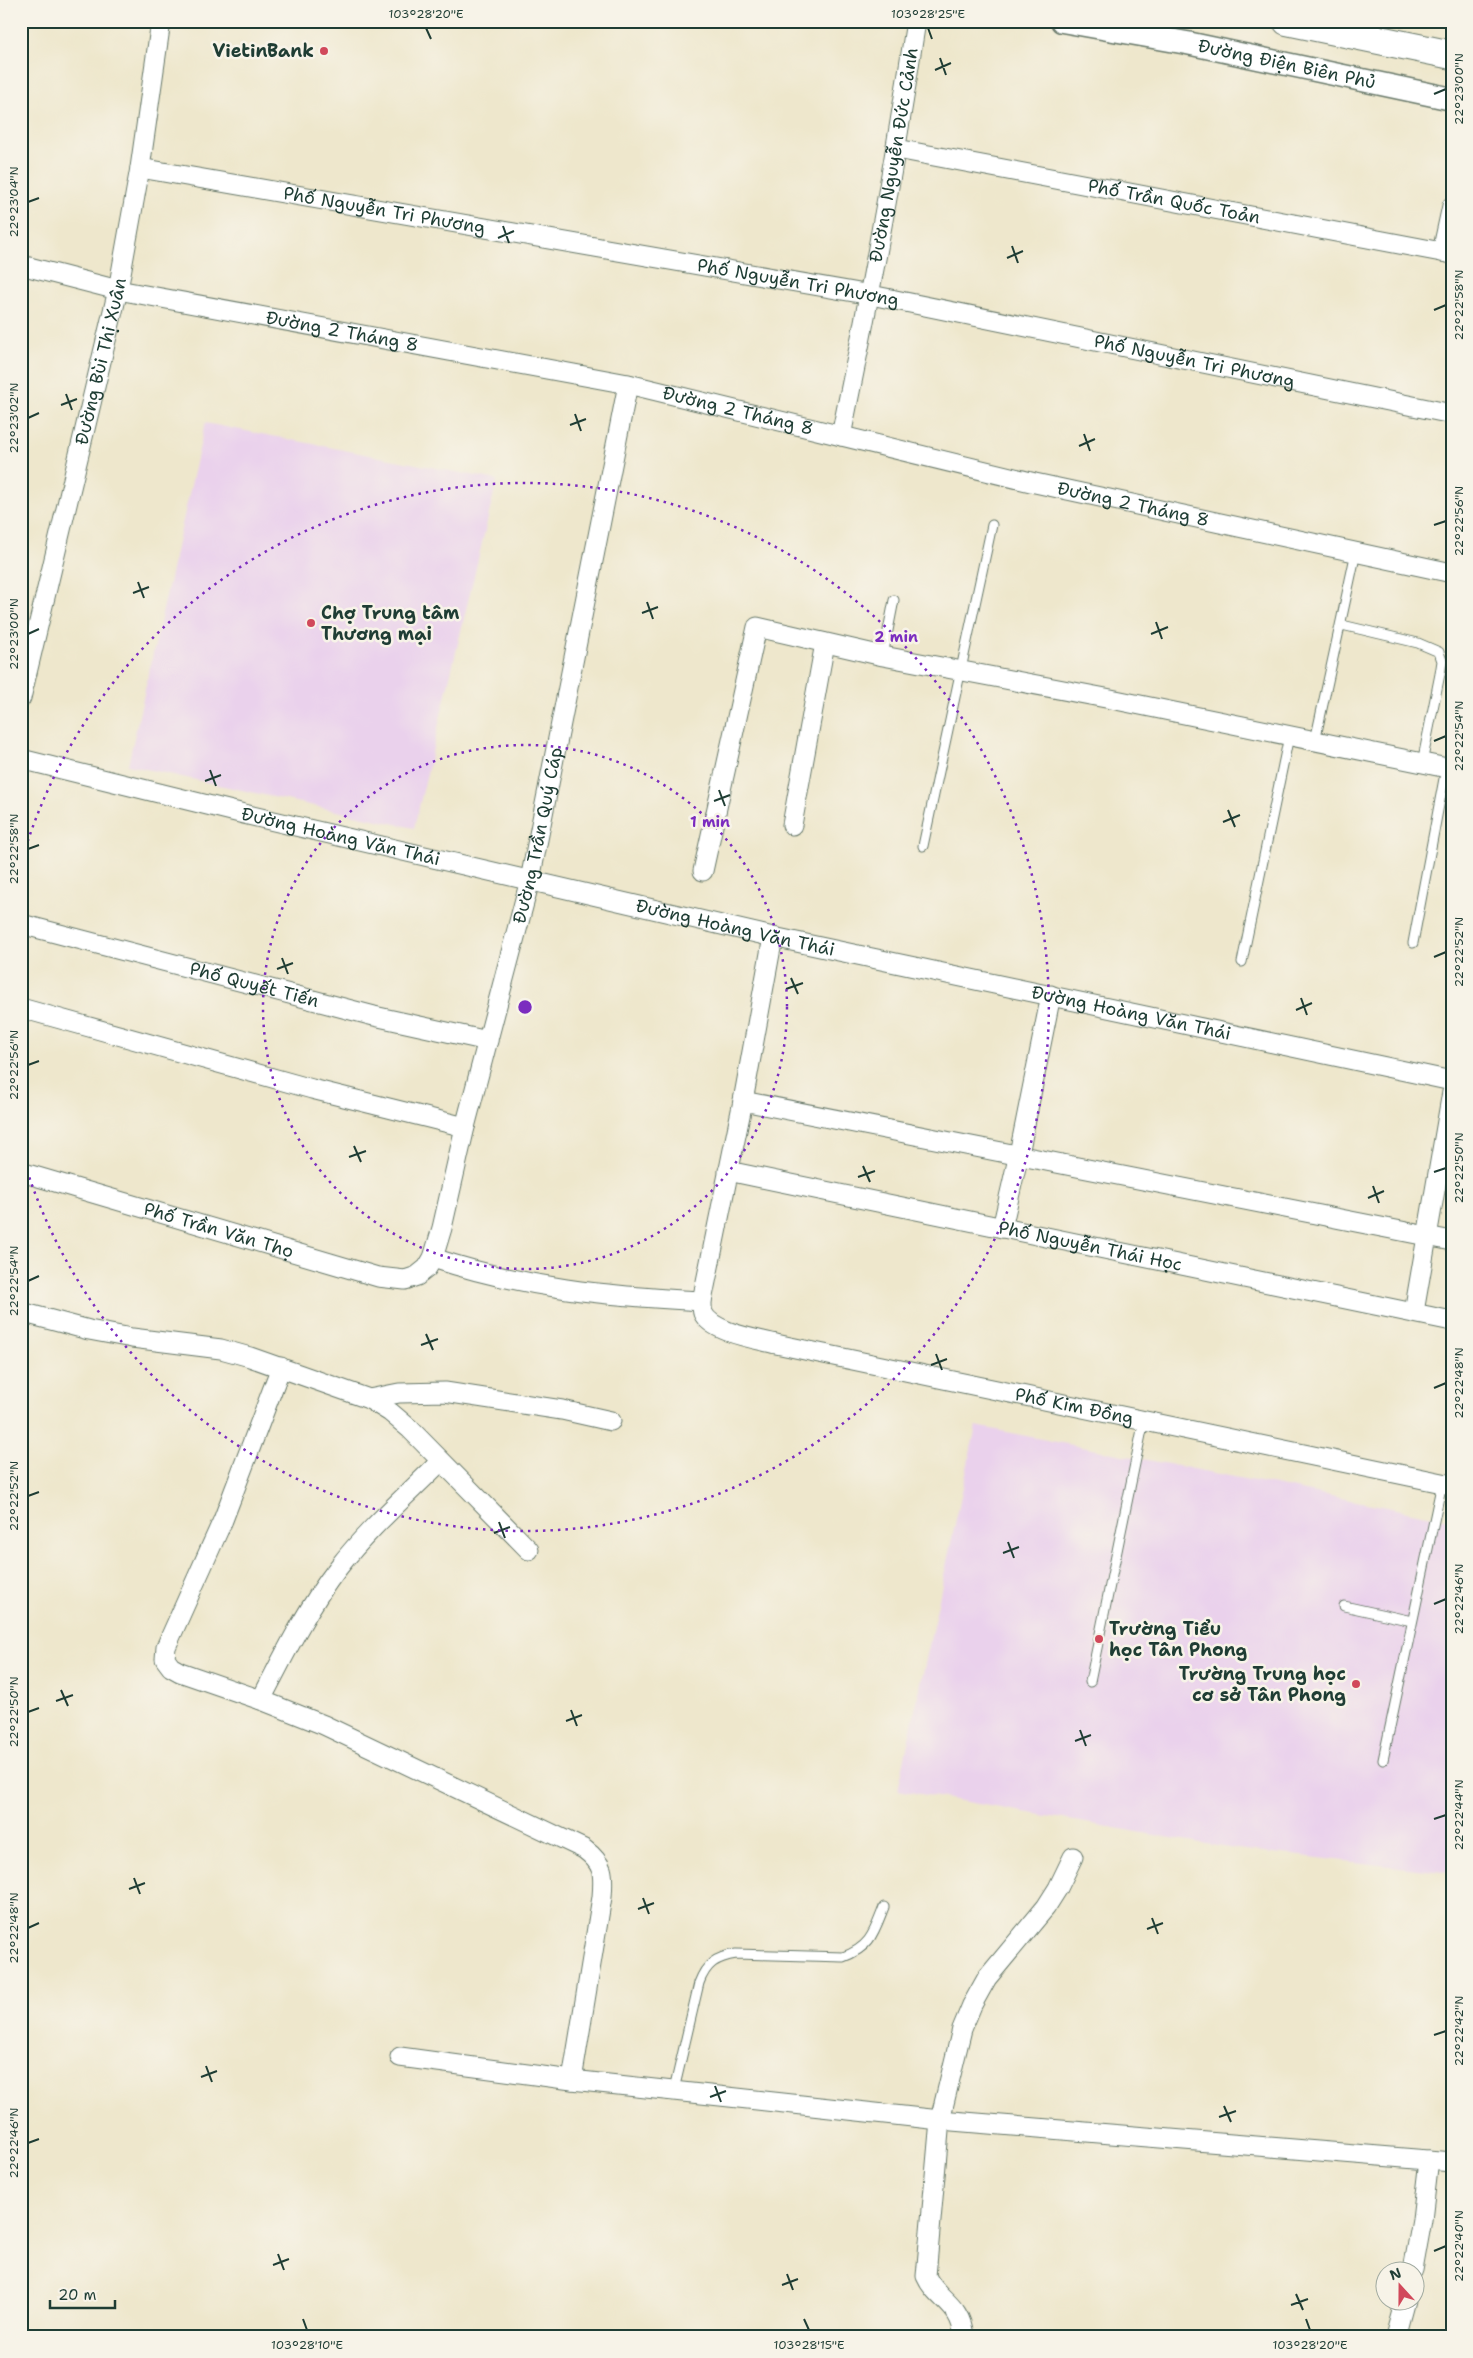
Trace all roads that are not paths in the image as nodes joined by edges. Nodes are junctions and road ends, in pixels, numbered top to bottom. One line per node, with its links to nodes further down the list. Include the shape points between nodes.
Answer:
1 (161, 21): 8 (street, Đường Bùi Thị Xuân)
2 (916, 21): 7 (street, Đường Nguyễn Đức Cảnh)
3 (1062, 21): 6 (street, Đường Điện Biên Phủ, via 1187,43)
4 (1287, 21): 5 (highway)
5 (1452, 55)
6 (1452, 99)
7 (897, 149): 10 (street, Phố Trần Quốc Toản); 13 (street, Đường Nguyễn Đức Cảnh)
8 (140, 168): 12 (street, Đường Bùi Thị Xuân); 13 (street, Phố Nguyễn Tri Phương)
9 (1452, 206): 10 (street)
10 (1447, 253)
11 (21, 265): 12 (street, Đường 2 Tháng 8)
12 (118, 290): 14 (street, Đường 2 Tháng 8); 25 (street, Đường Bùi Thị Xuân)
13 (871, 295): 15 (street, Phố Nguyễn Tri Phương); 16 (street, Đường Nguyễn Đức Cảnh)
14 (628, 384): 16 (street, Đường 2 Tháng 8); 34 (street, Đường Trần Quý Cáp)
15 (1452, 414)
16 (841, 436): 18 (street, Đường 2 Tháng 8, via 1035,483)
17 (992, 525): 24 (lane)
18 (1356, 552): 19 (street, Đường 2 Tháng 8); 21 (lane)
19 (1452, 573)
20 (894, 600): 23 (lane)
21 (1342, 625): 27 (lane); 29 (lane, via 1418,643 1439,652 1442,661)
22 (825, 643): 23 (street); 31 (street); 33 (street, via 757,627)
23 (883, 656): 24 (street)
24 (959, 670): 26 (street); 32 (lane)
25 (21, 698)
26 (1289, 736): 27 (street); 38 (lane)
27 (1315, 741): 29 (street)
28 (21, 759): 34 (street, Đường Hoàng Văn Thái)
29 (1422, 763): 30 (street)
30 (1449, 768): 37 (lane)
31 (792, 825)
32 (923, 846)
33 (703, 871)
34 (530, 880): 36 (street, Đường Hoàng Văn Thái); 41 (street, Đường Trần Quý Cáp)
35 (21, 924): 41 (street, Phố Quyết Tiến, via 374,1016)
36 (773, 938): 39 (street, Đường Hoàng Văn Thái); 44 (street)
37 (1413, 943)
38 (1242, 962)
39 (1051, 995): 42 (street, Đường Hoàng Văn Thái); 46 (street)
40 (21, 1008): 45 (street, via 312,1089)
41 (488, 1041): 45 (street, Đường Trần Quý Cáp)
42 (1452, 1082)
43 (1452, 1092): 50 (street)
44 (743, 1101): 46 (street); 47 (street)
45 (465, 1127): 52 (street, Đường Trần Quý Cáp)
46 (1019, 1154): 49 (street); 50 (street)
47 (728, 1171): 49 (street, Phố Nguyễn Thái Học); 54 (street)
48 (21, 1172): 53 (street, Phố Trần Văn Thọ, via 378,1276 405,1280)
49 (1002, 1228): 56 (street, Phố Nguyễn Thái Học)
50 (1426, 1235): 51 (street); 56 (street)
51 (1452, 1241)
52 (433, 1258): 53 (street, Đường Trần Quý Cáp); 54 (street, via 536,1286)
53 (417, 1276)
54 (702, 1307): 60 (street, Phố Kim Đồng, via 708,1320 731,1333)
55 (21, 1312): 58 (street, via 132,1338 221,1349)
56 (1414, 1312): 57 (street, Phố Nguyễn Thái Học)
57 (1452, 1320)
58 (281, 1367): 59 (street); 68 (street, via 222,1520 166,1648 165,1659 180,1672)
59 (368, 1399): 61 (street, via 398,1393 446,1392); 62 (street, via 403,1423)
60 (1144, 1420): 63 (street, Phố Kim Đồng); 67 (lane)
61 (611, 1421)
62 (441, 1460): 64 (street); 68 (street, via 338,1567)
63 (1447, 1484): 66 (lane)
64 (529, 1550)
65 (1344, 1606): 66 (lane)
66 (1412, 1621): 69 (lane)
67 (1090, 1682)
68 (260, 1700): 73 (street, via 332,1729 595,1857 603,1872 602,1897)
69 (1383, 1760)
70 (1073, 1857): 75 (street, via 1046,1907 987,1978 972,2005 962,2029)
71 (884, 1907): 74 (lane, via 867,1943 843,1957 736,1954 721,1956 710,1963 699,1983)
72 (400, 2057): 73 (street)
73 (572, 2080): 74 (street)
74 (674, 2090): 75 (street)
75 (940, 2120): 76 (street); 80 (street, via 926,2276 957,2313)
76 (1429, 2160): 77 (street); 78 (street)
77 (1452, 2162)
78 (1415, 2260)
79 (1402, 2310): 81 (street)
80 (964, 2337)
81 (1395, 2337)

